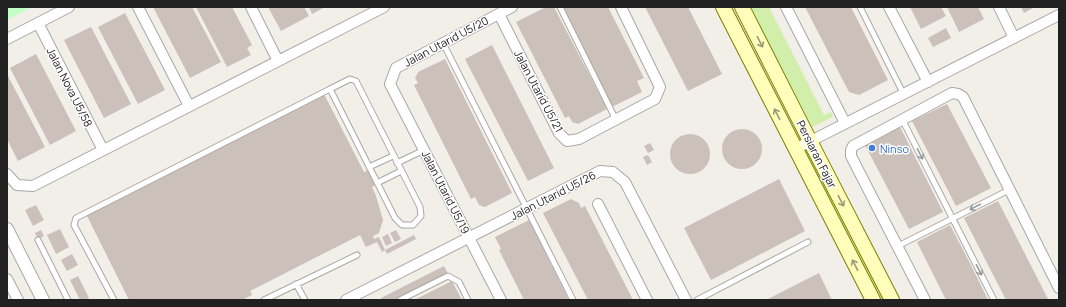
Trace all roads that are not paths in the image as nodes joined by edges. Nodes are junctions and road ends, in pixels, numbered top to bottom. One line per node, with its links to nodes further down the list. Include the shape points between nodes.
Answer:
1 (69, 7): 17 (street)
2 (138, 7): 26 (street)
3 (251, 7): 21 (street)
4 (384, 7): 14 (street)
5 (512, 7): 15 (street, Jalan Utarid U5/20)
6 (560, 7): 28 (lane)
7 (621, 7): 28 (street, via 660,88 655,99)
8 (723, 7): 31 (main road, Persiaran Fajar, one-way to 8)
9 (742, 7): 30 (main road, Persiaran Fajar, one-way to 30)
10 (786, 7): 29 (street)
11 (860, 7): 25 (lane)
12 (889, 7): 22 (street)
13 (998, 7): 18 (street)
14 (364, 12): 21 (street)
15 (499, 14): 20 (street, Jalan Utarid U5/20); 28 (street, Jalan Utarid U5/21, via 559,133 567,141 579,139)
16 (1059, 15): 18 (street)
17 (38, 23): 19 (street); 32 (street, Jalan Nova U5/58)
18 (1014, 38): 22 (street)
19 (7, 39)
20 (443, 43): 23 (street, Jalan Utarid U5/20, via 396,68); 42 (lane)
21 (278, 61): 26 (street)
22 (928, 82): 25 (street)
23 (390, 84): 33 (street, Jalan Utarid U5/19)
24 (330, 89): 34 (lane, via 350,79 356,81); 36 (lane); 57 (lane, via 76,218 74,225)
25 (904, 95): 29 (street)
26 (189, 106): 32 (street)
27 (902, 119): 40 (street, via 952,93 958,94 962,97); 43 (lane, one-way to 43); 48 (street, via 853,146 851,150 851,156)
28 (616, 120)
29 (845, 122): 30 (street)
30 (810, 141): 31 (street); 68 (main road, Persiaran Fajar, one-way to 68)
31 (795, 149): 67 (main road, Persiaran Fajar, one-way to 31)
32 (103, 150): 38 (street, via 33,186 17,185)
33 (424, 150): 35 (lane); 45 (street, Jalan Utarid U5/19)
34 (393, 156): 35 (lane); 36 (lane)
35 (397, 163): 37 (lane)
36 (369, 167): 39 (lane)
37 (401, 171): 39 (lane); 39 (lane, via 420,207 421,216 413,225 402,225 395,218)
38 (7, 174)
39 (377, 183)
40 (1009, 190): 43 (lane, one-way to 43); 52 (street)
41 (598, 204): 64 (street)
42 (526, 208): 45 (street, Jalan Utarid U5/26); 63 (lane); 65 (street, Jalan Utarid U5/26, via 600,171 613,172 625,182)
43 (953, 218): 48 (lane); 70 (lane, one-way to 70)
44 (8, 231): 55 (street)
45 (469, 237): 53 (street, Jalan Utarid U5/26); 62 (street, Jalan Utarid U5/19)
46 (38, 240): 56 (lane)
47 (808, 242): 66 (lane)
48 (898, 246): 69 (street)
49 (357, 254): 51 (lane)
50 (7, 279): 54 (street)
51 (296, 284): 58 (lane); 59 (lane)
52 (1059, 288)
53 (351, 299)
54 (18, 300)
55 (43, 300)
56 (68, 300)
57 (114, 300)
58 (264, 300)
59 (305, 300)
60 (400, 300): 61 (lane, via 448,276 460,282)
61 (468, 300)
62 (501, 300)
63 (573, 300)
64 (647, 300)
65 (686, 300)
66 (697, 300)
67 (872, 300)
68 (892, 300)
69 (925, 300)
70 (994, 300)

